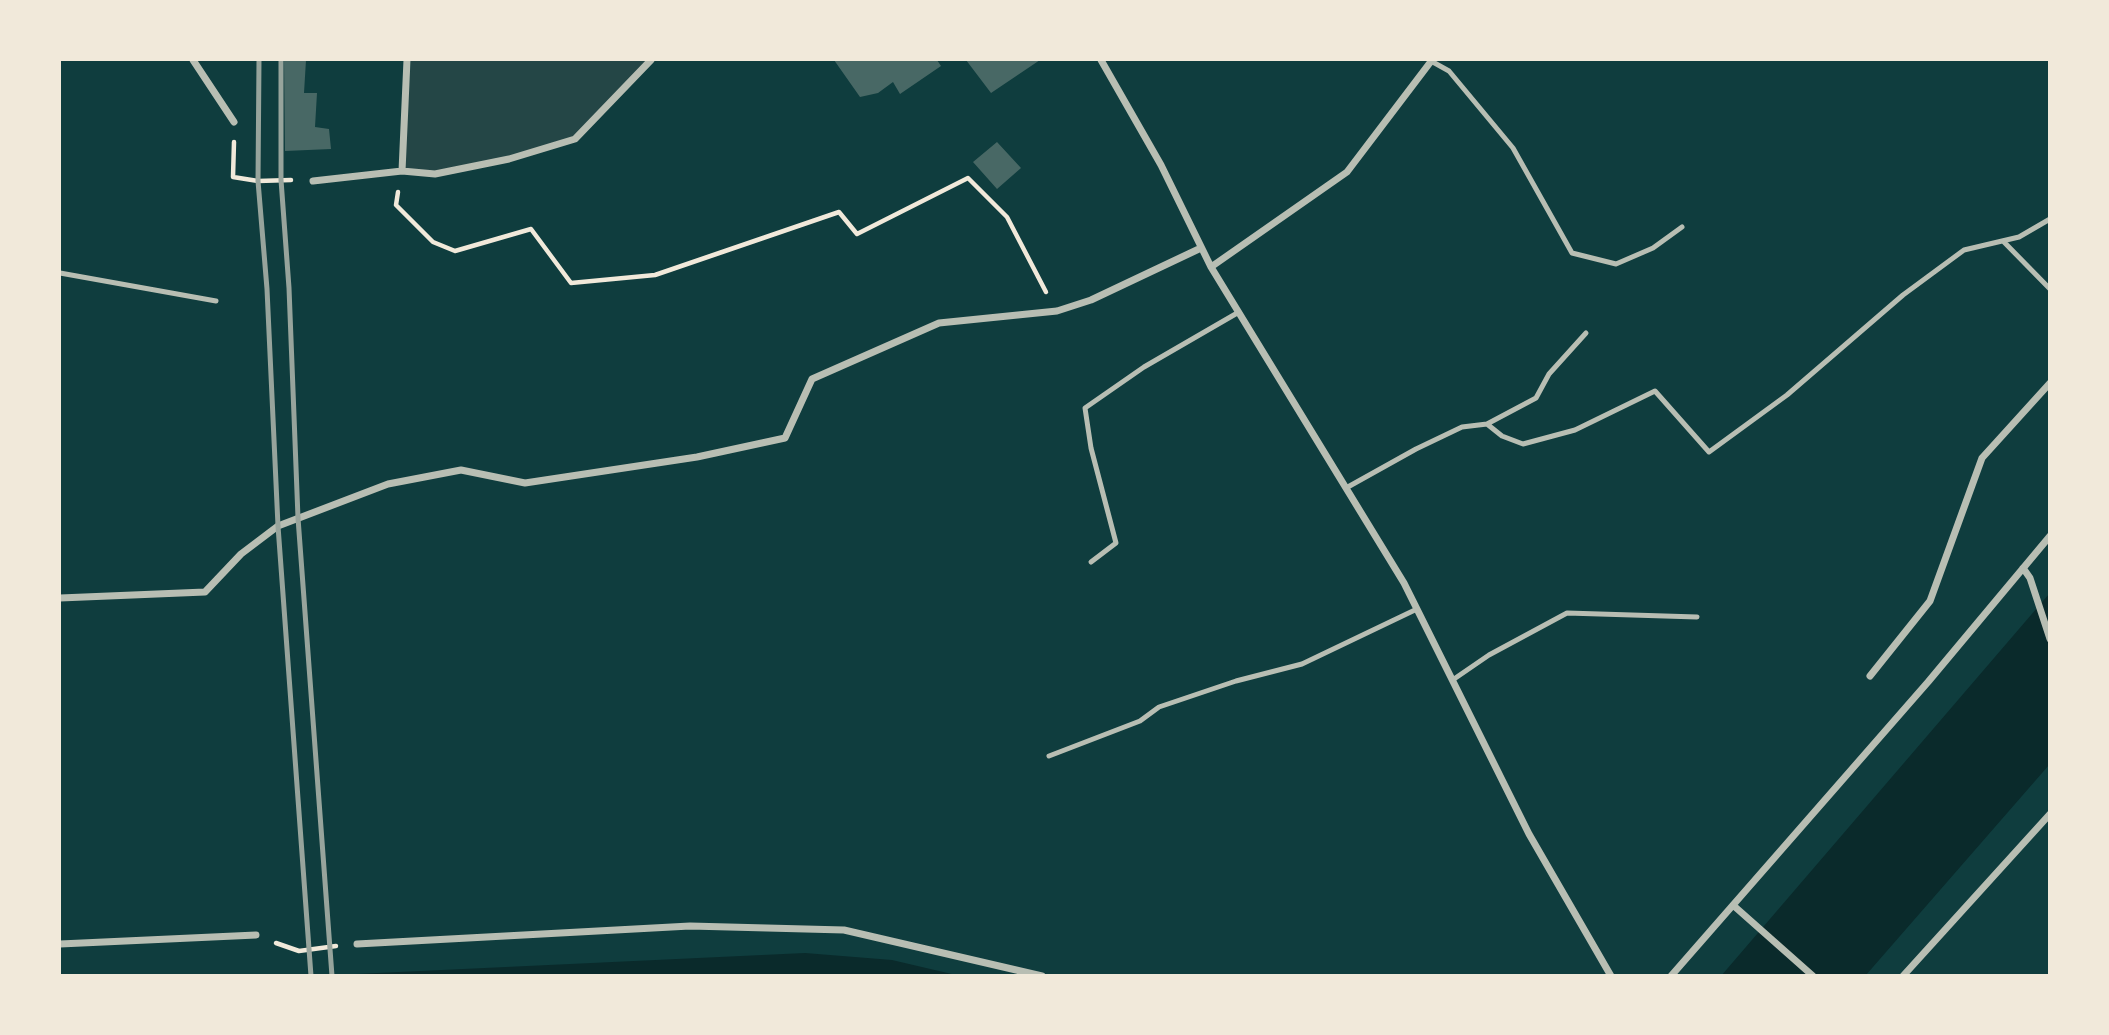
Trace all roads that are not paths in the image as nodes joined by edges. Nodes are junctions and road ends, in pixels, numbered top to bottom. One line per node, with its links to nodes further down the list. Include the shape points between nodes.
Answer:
1 (193, 60): 6 (street)
2 (407, 60): 7 (street)
3 (651, 60): 7 (street, via 575,139 435,174)
4 (1101, 60): 12 (street, via 1161,164)
5 (1432, 60): 10 (lane, via 1449,71 1513,148 1572,253 1616,264 1653,248); 13 (street, via 1348,172)
6 (234, 122)
7 (402, 171): 8 (street)
8 (313, 181)
9 (2049, 219): 11 (lane)
10 (1682, 227)
11 (2003, 241): 15 (lane); 20 (lane, via 1964,250 1903,295 1787,395 1709,452 1655,391 1575,430 1523,444)
12 (1201, 248): 13 (street); 25 (street, via 1129,284 1057,311 939,323 813,379 785,438 696,457 525,483 461,470 388,484 278,526 241,554 205,593)
13 (1211, 267): 17 (street)
14 (60, 273): 16 (lane)
15 (2049, 289)
16 (216, 301)
17 (1239, 312): 21 (street); 23 (lane, via 1144,367 1085,408 1116,543)
18 (1586, 333): 20 (lane, via 1549,374 1536,398)
19 (2049, 383): 29 (street, via 1982,458 1930,601)
20 (1487, 424): 21 (lane, via 1462,427)
21 (1346, 488): 26 (street)
22 (2049, 536): 24 (street)
23 (1091, 562)
24 (2023, 568): 28 (street); 33 (street)
25 (60, 598)
26 (1417, 609): 30 (street); 31 (lane, via 1302,664 1159,707 1140,721)
27 (1697, 617): 30 (lane, via 1567,613)
28 (2049, 639)
29 (1870, 676)
30 (1454, 679): 38 (street, via 1529,834)
31 (1049, 756)
32 (2049, 814): 41 (street)
33 (1734, 906): 39 (street); 40 (street)
34 (256, 935): 35 (street)
35 (60, 944)
36 (358, 944): 37 (street, via 690,926 845,930)
37 (1042, 975)
38 (1611, 975)
39 (1671, 975)
40 (1812, 975)
41 (1903, 975)

